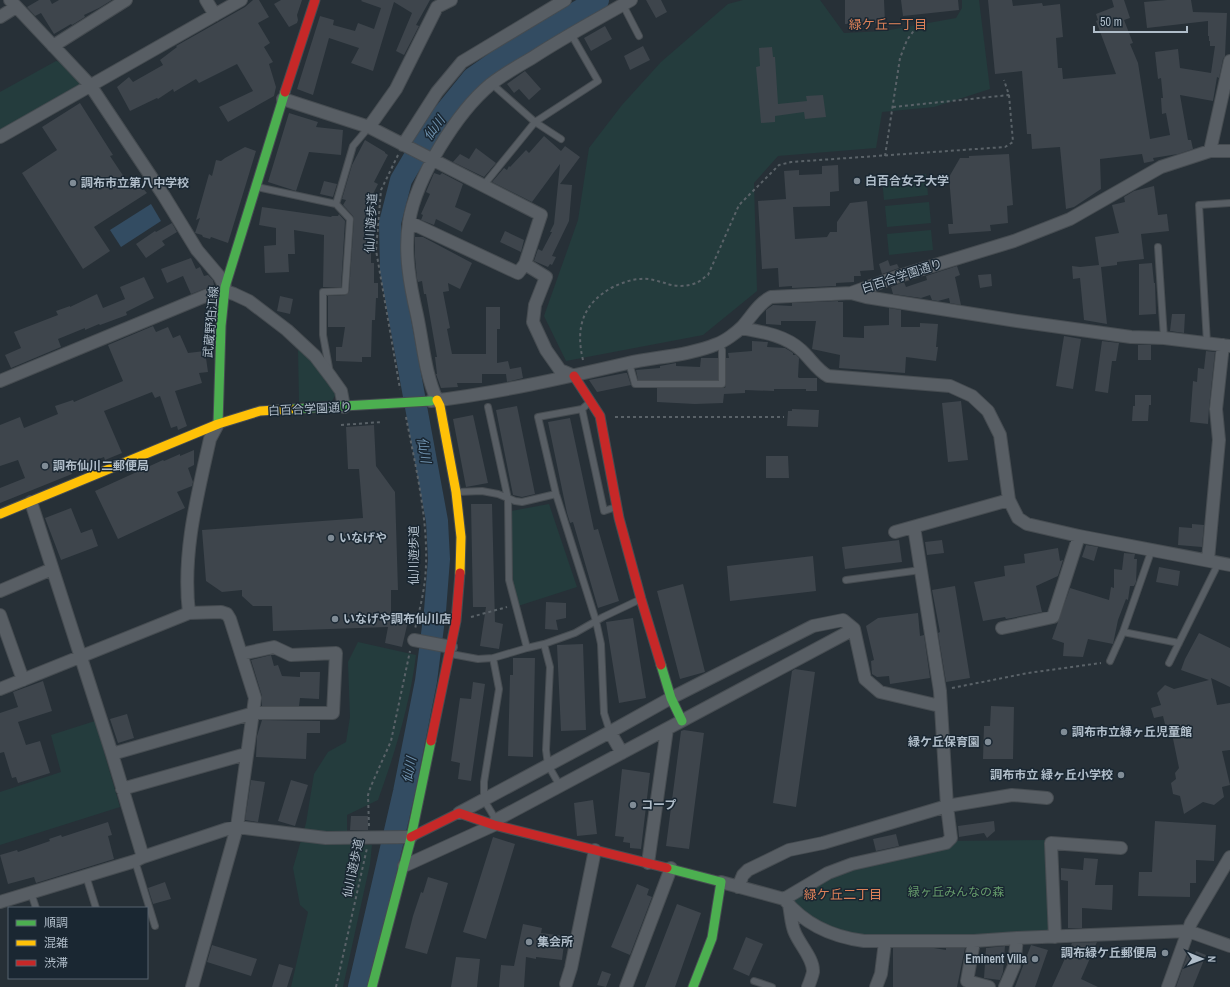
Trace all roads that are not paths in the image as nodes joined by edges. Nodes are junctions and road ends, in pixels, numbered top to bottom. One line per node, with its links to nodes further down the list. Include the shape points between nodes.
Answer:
1 (126, 0): 13 (street)
2 (206, 0): 9 (street)
3 (241, 0): 9 (street)
4 (315, 0): 17 (street, 武蔵野狛江線)
5 (451, 0): 19 (street, via 437,7 396,89)
6 (565, 0): 22 (street, via 462,62 437,92)
7 (624, 2): 11 (street); 12 (lane)
8 (13, 3): 10 (street); 13 (street)
9 (215, 15): 16 (street)
10 (0, 18)
11 (571, 34): 15 (street); 18 (lane, via 598,81)
12 (639, 36)
13 (53, 46): 16 (street)
14 (1230, 61): 23 (street)
15 (492, 84): 18 (lane); 25 (street, via 475,100)
16 (90, 85): 20 (street); 33 (street, via 197,250 219,276)
17 (283, 99): 19 (street); 27 (street, 武蔵野狛江線)
18 (535, 122): 21 (lane); 26 (lane)
19 (369, 128): 22 (street); 29 (lane, via 353,146)
20 (0, 137)
21 (561, 139)
22 (403, 145): 25 (street)
23 (1210, 151): 24 (street, 白百合学園通り); 34 (street, 白百合学園通り, via 1161,167 1070,219 1014,241)
24 (1230, 151)
25 (429, 159): 26 (street); 30 (street)
26 (483, 186): 32 (street, via 541,215)
27 (255, 187): 29 (lane); 33 (street, 武蔵野狛江線)
28 (1230, 203): 38 (lane, via 1199,205)
29 (336, 204): 42 (lane, via 350,219 345,291 322,292 323,335)
30 (409, 222): 32 (street, via 518,273); 44 (street, via 407,243 410,284)
31 (1158, 247): 36 (lane)
32 (525, 264): 41 (street, via 546,278 535,305 534,322 543,343 560,370)
33 (225, 289): 42 (street, via 250,301 287,330 315,356); 43 (street); 49 (street, 武蔵野狛江線, via 220,339)
34 (851, 293): 35 (street, 白百合学園通り, via 771,296 765,299); 36 (street, via 1018,321)
35 (741, 328): 37 (street, 白百合学園通り); 53 (street, via 788,340 828,376 950,386 972,396 988,411 1000,435)
36 (1164, 338): 38 (street)
37 (718, 343): 40 (street, 白百合学園通り, via 705,348); 40 (lane, via 722,350 722,384 635,384)
38 (1207, 343): 39 (street)
39 (1227, 345): 61 (street, via 1216,409 1219,440)
40 (629, 363): 41 (street, 白百合学園通り)
41 (574, 376): 44 (street, 白百合学園通り); 45 (street)
42 (331, 377): 46 (street, via 341,391)
43 (0, 381)
44 (434, 400): 46 (street, 白百合学園通り); 50 (street)
45 (590, 402): 48 (lane); 55 (street, via 600,416)
46 (344, 407): 49 (street, 白百合学園通り, via 260,411)
47 (488, 407): 52 (lane)
48 (582, 409): 51 (lane, via 538,417); 55 (lane, via 604,510)
49 (218, 424): 54 (street); 67 (street, via 210,439 189,541)
50 (456, 492): 52 (lane, via 482,491); 77 (street, via 461,537 460,580 456,621)
51 (556, 494): 52 (lane, via 522,502); 69 (lane)
52 (508, 499): 76 (lane, via 509,580)
53 (1009, 500): 57 (street); 59 (street, via 1018,518 1027,524)
54 (30, 502): 56 (street); 62 (street)
55 (617, 507): 66 (street)
56 (0, 514)
57 (914, 527): 58 (street); 63 (street)
58 (895, 532)
59 (1079, 536): 60 (street); 70 (street, via 1053,617)
60 (1152, 550): 61 (street); 72 (lane)
61 (1219, 562): 74 (lane)
62 (52, 569): 65 (street); 79 (street)
63 (921, 570): 64 (lane); 86 (street, via 940,691)
64 (846, 580)
65 (0, 591)
66 (641, 599): 69 (lane); 85 (street)
67 (189, 613): 78 (street, via 227,614); 79 (street)
68 (0, 615): 83 (street)
69 (596, 621): 75 (lane, via 575,633); 90 (lane, via 601,644 604,713)
70 (1002, 628)
71 (854, 629): 85 (street, via 843,620 813,626); 86 (street, via 865,679 880,692); 88 (street)
72 (1123, 632): 74 (lane); 81 (lane)
73 (413, 640): 77 (street)
74 (1179, 643): 82 (lane)
75 (544, 644): 76 (lane); 94 (lane, via 550,667 546,750)
76 (527, 648): 80 (lane)
77 (447, 649): 80 (lane, via 478,659); 103 (street)
78 (241, 654): 87 (street, via 255,698); 87 (street, via 274,647 291,655 336,653 333,713)
79 (80, 657): 83 (street); 92 (street)
80 (494, 658): 98 (lane, via 499,689 484,782)
81 (1110, 661)
82 (1169, 663)
83 (22, 680): 84 (street)
84 (0, 689)
85 (671, 698): 88 (street); 90 (street)
86 (940, 706): 99 (street)
87 (254, 713): 92 (street); 93 (street)
88 (682, 721): 89 (street)
89 (667, 729): 91 (street); 108 (street)
90 (610, 732): 91 (street); 94 (street)
91 (622, 753): 95 (street)
92 (112, 754): 96 (street)
93 (246, 754): 96 (street); 102 (street)
94 (548, 766): 95 (lane); 98 (street)
95 (560, 786): 101 (street)
96 (122, 789): 107 (street)
97 (1047, 798): 99 (street, via 1012,794)
98 (484, 800): 100 (street); 101 (lane)
99 (948, 806): 113 (street, via 823,843 789,850 748,870); 116 (street, via 951,838 948,841 846,866 828,873)
100 (459, 813): 101 (street); 103 (street)
101 (495, 822): 105 (street); 109 (street)
102 (237, 827): 103 (street, via 326,838); 107 (street); 130 (street)
103 (406, 837): 109 (street)
104 (1121, 848): 123 (street, via 1051,843)
105 (595, 850): 108 (street); 129 (street, via 571,968)
106 (1230, 857): 122 (street)
107 (139, 859): 111 (street); 119 (lane)
108 (648, 863): 110 (street)
109 (404, 866): 131 (street)
110 (671, 868): 112 (street); 132 (street)
111 (86, 876): 114 (street); 118 (lane)
112 (722, 882): 113 (street); 133 (street, via 712,938)
113 (738, 887): 116 (street)
114 (31, 893): 115 (street); 117 (lane)
115 (0, 902)
116 (786, 902): 125 (street, via 808,922 826,931 852,940); 135 (street, via 794,931 813,966)
117 (36, 907)
118 (96, 907)
119 (148, 907)
120 (148, 908): 121 (lane)
121 (155, 926)
122 (1188, 931): 123 (street); 127 (street); 139 (street)
123 (1055, 936): 124 (street)
124 (1017, 938): 126 (street); 138 (street, via 1014,966)
125 (885, 942): 126 (street); 136 (street, via 881,974)
126 (974, 942): 137 (street, via 967,981)
127 (1230, 946)
128 (754, 981): 134 (lane)
129 (570, 986)
130 (192, 987)
131 (372, 987)
132 (626, 987)
133 (693, 987)
134 (772, 987)
135 (808, 987)
136 (876, 987)
137 (989, 987)
138 (1005, 987)
139 (1168, 987)

